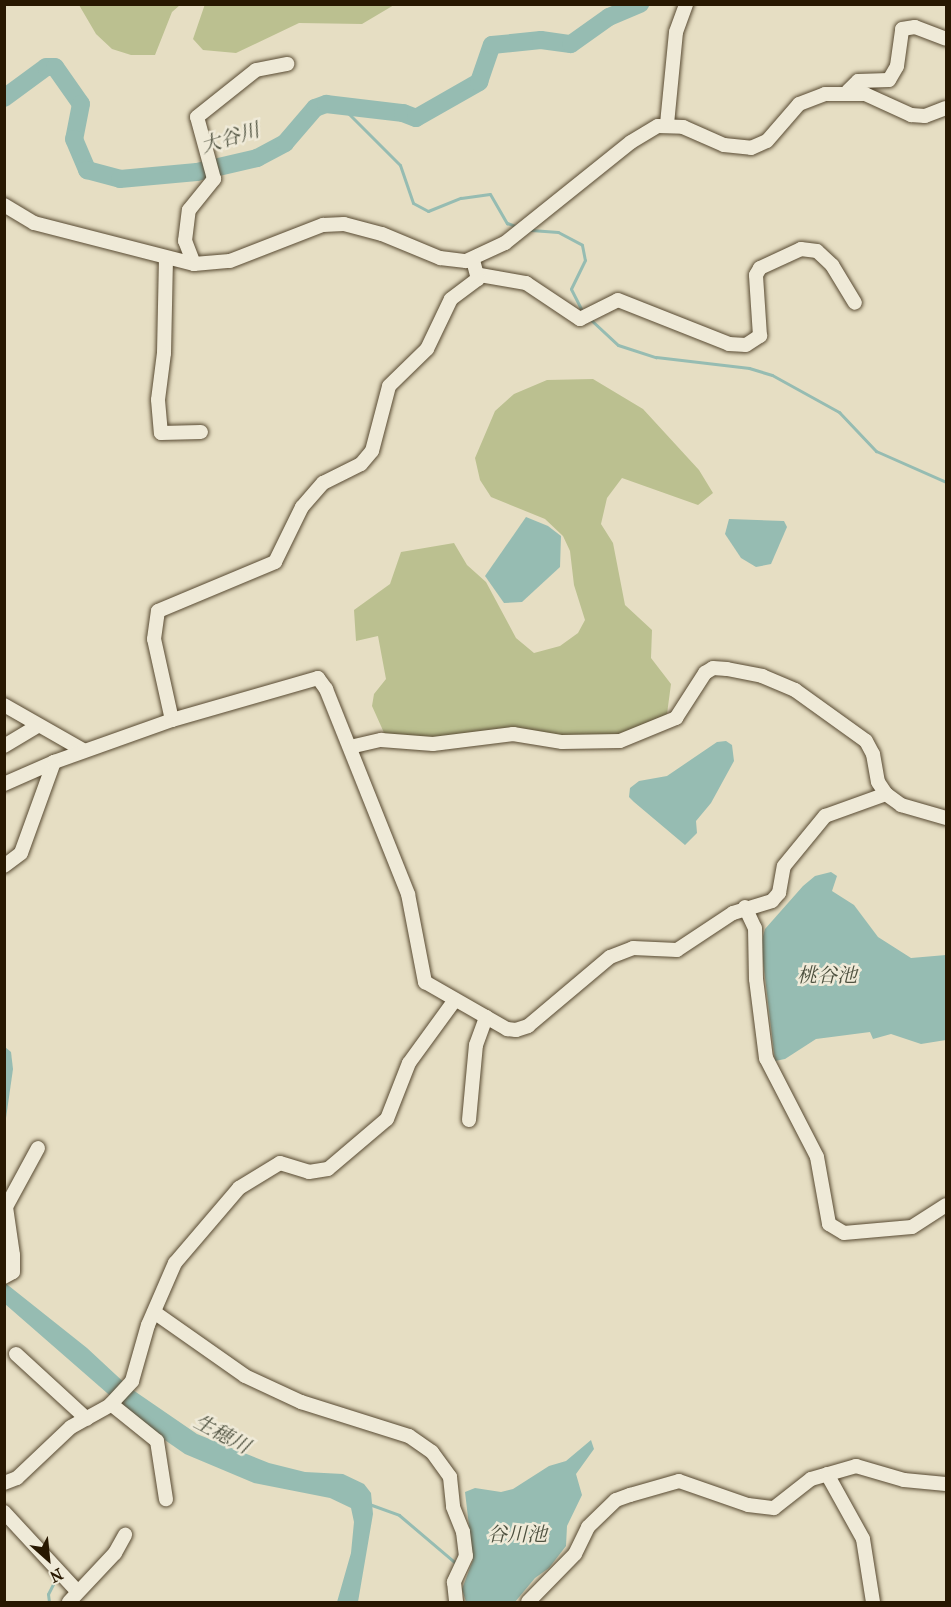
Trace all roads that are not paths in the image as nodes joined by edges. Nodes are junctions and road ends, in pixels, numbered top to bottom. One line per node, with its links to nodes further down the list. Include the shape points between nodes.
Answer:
1 (686, 4): 6 (street, via 676,32)
2 (946, 39): 4 (street, via 915,27 902,28 897,66 889,80 858,81)
3 (286, 64): 10 (street, via 256,70 197,117 212,167 211,185 191,204 184,231)
4 (848, 91): 5 (street, via 870,96 911,115 925,116); 6 (street, via 803,102 767,141 751,148 724,145)
5 (946, 108)
6 (667, 124): 9 (street, via 646,130 522,229)
7 (4, 205): 8 (street, via 34,223)
8 (166, 258): 10 (street); 13 (street, via 164,353 158,400 161,433)
9 (473, 260): 10 (street, via 440,258 382,234 344,224 323,225 230,261); 11 (street)
10 (194, 264)
11 (480, 275): 12 (street, via 525,283 569,315 586,316 618,300 729,344 746,345 760,336 756,275 760,268 801,249 817,251 832,265); 15 (street, via 451,299 427,349 389,386 372,451 361,464 323,483 303,507 286,547 275,561 158,611 154,639)
12 (855, 303)
13 (201, 432)
14 (4, 705): 16 (street)
15 (172, 720): 18 (street, via 318,678 327,689); 19 (street)
16 (37, 726): 17 (street); 19 (street)
17 (4, 746)
18 (350, 747): 22 (street, via 381,740 433,744 513,734 562,742 620,741 676,718 705,673 713,668 727,669 762,676 795,690 861,737 870,747 878,782); 26 (street, via 408,894 423,977 435,990)
19 (83, 750): 20 (street)
20 (54, 762): 21 (street); 24 (street, via 24,846)
21 (4, 784)
22 (886, 794): 23 (street, via 901,805); 25 (street, via 825,816 784,866 777,896)
23 (946, 818)
24 (4, 866)
25 (745, 907): 27 (street, via 677,950 633,948 610,957 522,1030 507,1029); 30 (street, via 755,928 756,979 766,1058 817,1157 829,1224 844,1233 912,1227)
26 (455, 1000): 27 (street); 32 (street, via 409,1063 384,1121 328,1169 309,1172 280,1163 239,1188 175,1263)
27 (486, 1017): 28 (street, via 476,1045)
28 (469, 1120)
29 (38, 1148): 31 (street, via 6,1207 13,1272)
30 (946, 1205)
31 (4, 1277)
32 (154, 1312): 34 (street, via 137,1369); 43 (street, via 245,1376 301,1402 394,1430 423,1444 450,1477 453,1507 464,1539 462,1568 453,1588)
33 (16, 1354): 35 (street)
34 (112, 1402): 35 (street); 39 (street, via 157,1441)
35 (87, 1419): 37 (street, via 62,1434 17,1478)
36 (827, 1474): 38 (street, via 859,1466 904,1480); 44 (street, via 812,1479 774,1508 748,1504 680,1481 616,1500 588,1527 575,1554); 45 (street, via 863,1539)
37 (4, 1483)
38 (946, 1484)
39 (166, 1499)
40 (4, 1512): 42 (street)
41 (124, 1535): 42 (street, via 115,1553)
42 (73, 1597)
43 (456, 1602)
44 (528, 1602)
45 (873, 1602)

